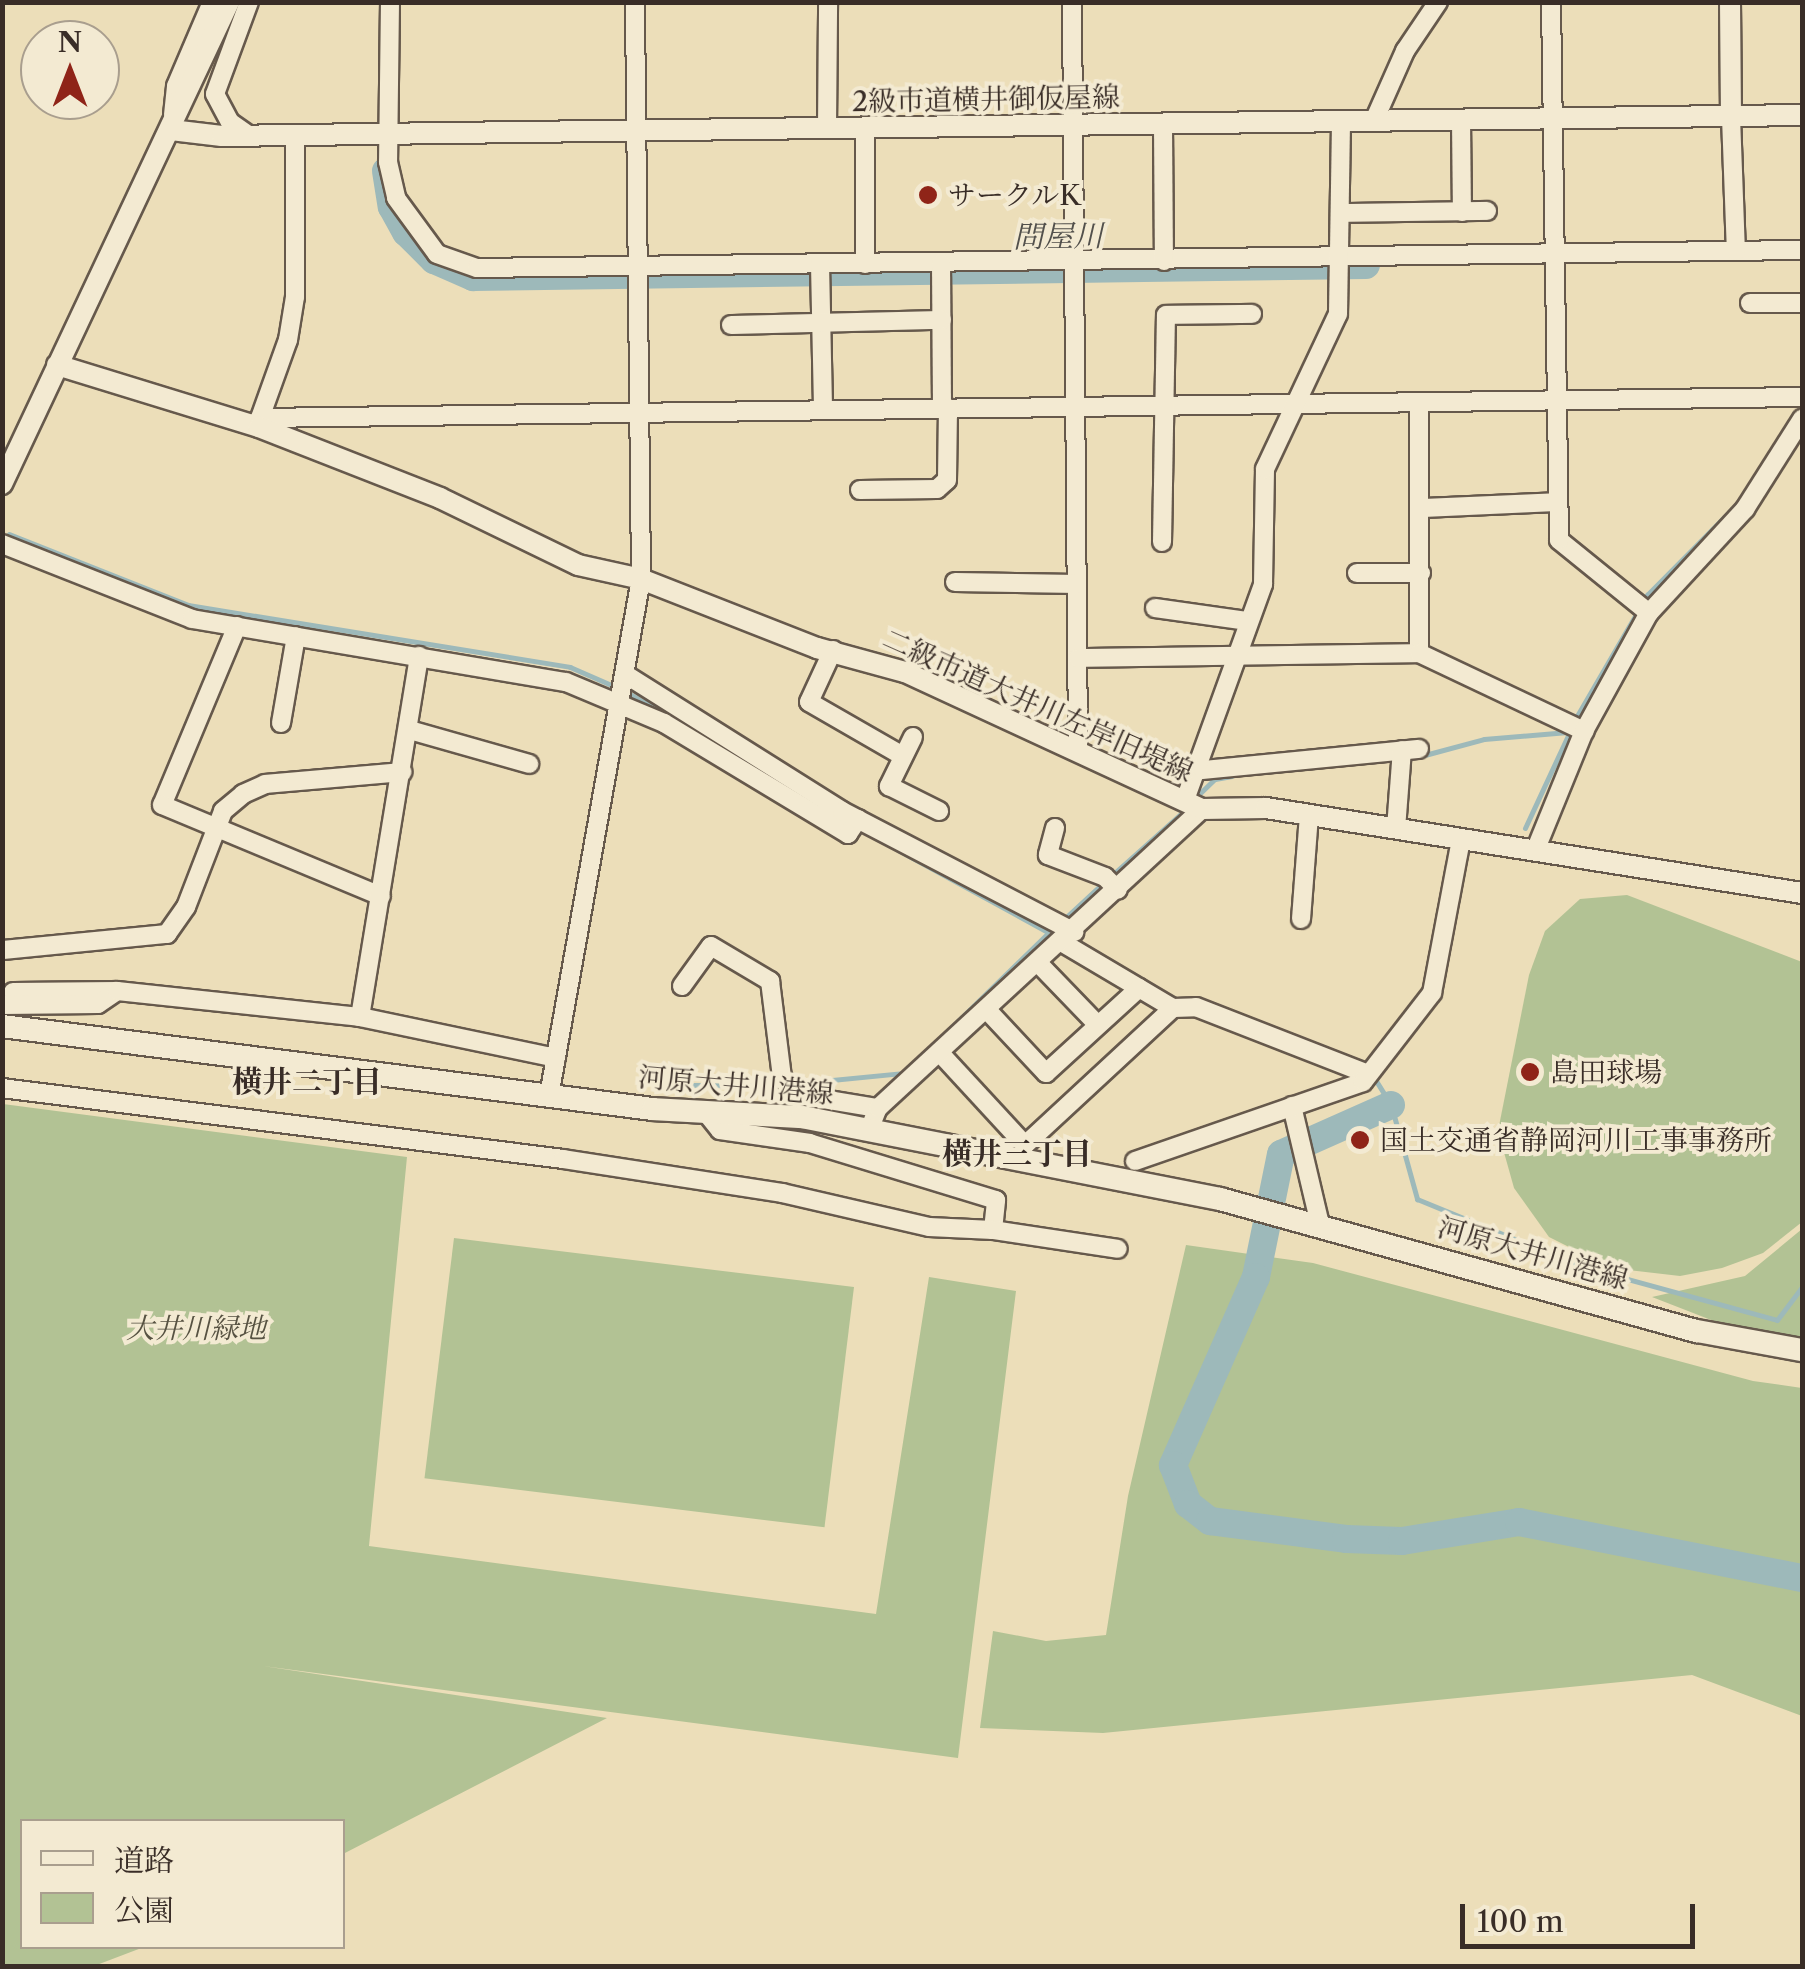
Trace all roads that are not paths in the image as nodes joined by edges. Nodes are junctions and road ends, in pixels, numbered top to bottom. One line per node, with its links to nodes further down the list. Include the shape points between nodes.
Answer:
1 (212, 2): 21 (street, via 176,86)
2 (229, 2): 21 (street)
3 (249, 2): 25 (street, via 215,94 230,122)
4 (390, 2): 23 (street)
5 (634, 2): 22 (street)
6 (828, 2): 20 (street)
7 (1072, 2): 18 (street)
8 (1438, 2): 16 (street, via 1405,52)
9 (1551, 2): 14 (street)
10 (1730, 2): 12 (street)
11 (1802, 115): 12 (street, 2級市道横井御仮屋線)
12 (1731, 117): 14 (street, 2級市道横井御仮屋線); 30 (street)
13 (1461, 120): 14 (street, 2級市道横井御仮屋線); 16 (street, 2級市道横井御仮屋線); 27 (street)
14 (1552, 120): 31 (street)
15 (1342, 121): 16 (street, 2級市道横井御仮屋線); 17 (street, 2級市道横井御仮屋線); 28 (street)
16 (1374, 121)
17 (1163, 124): 18 (street, 2級市道横井御仮屋線); 33 (street)
18 (1073, 126): 19 (street, 2級市道横井御仮屋線); 34 (street)
19 (865, 127): 20 (street, 2級市道横井御仮屋線); 37 (street)
20 (827, 128): 22 (street, 2級市道横井御仮屋線)
21 (171, 130): 25 (street, 2級市道横井御仮屋線); 45 (street)
22 (638, 130): 23 (street, 2級市道横井御仮屋線); 38 (street)
23 (388, 134): 24 (street, 2級市道横井御仮屋線); 38 (street, via 396,198 438,254 477,268)
24 (294, 135): 25 (street, 2級市道横井御仮屋線); 56 (street, via 294,297 288,340)
25 (250, 136)
26 (1487, 211): 27 (street)
27 (1462, 212): 28 (street)
28 (1341, 214): 32 (street)
29 (1802, 250): 30 (street)
30 (1736, 251): 31 (street)
31 (1554, 256): 32 (street); 47 (street)
32 (1340, 258): 33 (street); 49 (street, via 1338,314)
33 (1164, 261): 34 (street)
34 (1075, 262): 35 (street); 51 (street)
35 (941, 263): 37 (street); 42 (street)
36 (820, 264): 37 (street); 38 (street); 43 (street)
37 (865, 264)
38 (638, 266): 54 (street)
39 (1750, 303): 40 (street)
40 (1802, 303)
41 (1252, 314): 50 (street, via 1166,315)
42 (942, 320): 43 (street); 52 (street)
43 (821, 323): 44 (street); 53 (street)
44 (731, 325)
45 (57, 364): 56 (street, 二級市道大井川左岸旧堤線); 57 (street)
46 (1802, 397): 47 (street)
47 (1556, 401): 48 (street); 59 (street)
48 (1419, 402): 49 (street); 60 (street)
49 (1298, 404): 50 (street); 70 (street, via 1266,469 1263,584)
50 (1164, 405): 51 (street); 61 (street)
51 (1075, 406): 52 (street); 67 (street)
52 (945, 408): 53 (street); 58 (street, via 947,480 938,489)
53 (823, 410): 54 (street)
54 (638, 412): 56 (street); 65 (street)
55 (1802, 420): 69 (street, via 1736,521)
56 (260, 422): 65 (street, 二級市道大井川左岸旧堤線, via 578,565)
57 (2, 484)
58 (860, 490)
59 (1558, 502): 60 (street); 69 (street, via 1559,540)
60 (1420, 508): 63 (street)
61 (1162, 542)
62 (2, 544): 71 (street, via 192,619)
63 (1422, 573): 64 (street); 74 (street)
64 (1357, 574)
65 (641, 580): 73 (street, 二級市道大井川左岸旧堤線); 78 (street)
66 (955, 582): 67 (street)
67 (1077, 584): 77 (street)
68 (1155, 608): 70 (street)
69 (1649, 613): 82 (street)
70 (1248, 620): 76 (street)
71 (237, 626): 72 (street); 93 (street, via 162,805)
72 (296, 636): 75 (street); 80 (street)
73 (832, 650): 85 (street, 二級市道大井川左岸旧堤線, via 906,672); 86 (street, via 810,702)
74 (1419, 653): 76 (street); 82 (street)
75 (420, 656): 79 (street, via 566,682); 81 (street)
76 (1234, 656): 77 (street); 88 (street)
77 (1078, 658): 85 (street)
78 (628, 678): 79 (street); 84 (street)
79 (623, 704): 84 (street); 116 (street)
80 (280, 722)
81 (410, 730): 87 (street); 89 (street)
82 (1584, 731): 97 (street)
83 (912, 737): 86 (street)
84 (716, 741): 102 (street, via 853,826)
85 (1078, 749): 90 (street, 二級市道大井川左岸旧堤線)
86 (903, 756): 91 (street, via 890,786)
87 (529, 764)
88 (1193, 771): 90 (street); 95 (street, via 1410,750)
89 (402, 772): 93 (street, via 265,784 243,794); 100 (street)
90 (1194, 804): 92 (street, 二級市道大井川左岸旧堤線); 98 (street)
91 (939, 811)
92 (1309, 815): 95 (street, 二級市道大井川左岸旧堤線); 101 (street)
93 (215, 828): 100 (street); 103 (street, via 186,907 167,934)
94 (1055, 828): 98 (street, via 1048,855 1105,876)
95 (1396, 829): 96 (street, 二級市道大井川左岸旧堤線)
96 (1461, 839): 97 (street, 二級市道大井川左岸旧堤線); 117 (street, via 1432,994 1379,1064)
97 (1536, 851): 99 (street, 二級市道大井川左岸旧堤線)
98 (1118, 890): 102 (street)
99 (1802, 893)
100 (381, 896): 112 (street)
101 (1301, 919)
102 (1069, 937): 104 (street); 106 (street)
103 (3, 950)
104 (1040, 966): 111 (street); 113 (street)
105 (682, 986): 122 (street, via 712,946 770,980 782,1077 794,1094)
106 (1139, 988): 110 (street); 113 (street)
107 (116, 991): 108 (street); 109 (street, via 98,1004); 112 (street)
108 (2, 992)
109 (2, 1004)
110 (1173, 1008): 115 (street, via 1025,1146); 117 (street, via 1196,1007)
111 (988, 1011): 113 (street, via 1046,1073); 115 (street)
112 (360, 1017): 116 (street)
113 (1098, 1025)
114 (2, 1026): 119 (main road, 河原大井川港線)
115 (940, 1054): 122 (street)
116 (556, 1058): 119 (street)
117 (1364, 1073): 120 (street, via 1363,1082)
118 (2, 1088): 125 (street, via 564,1159 782,1193 929,1228)
119 (549, 1096): 121 (main road, 河原大井川港線)
120 (1292, 1106): 123 (street); 124 (street)
121 (707, 1114): 122 (main road, 河原大井川港線); 125 (street, via 720,1130 810,1143 996,1200)
122 (874, 1119): 124 (main road, 河原大井川港線)
123 (1135, 1162)
124 (1320, 1224): 127 (main road, 河原大井川港線, via 1697,1331)
125 (993, 1230): 126 (street)
126 (1118, 1249)
127 (1802, 1350)

